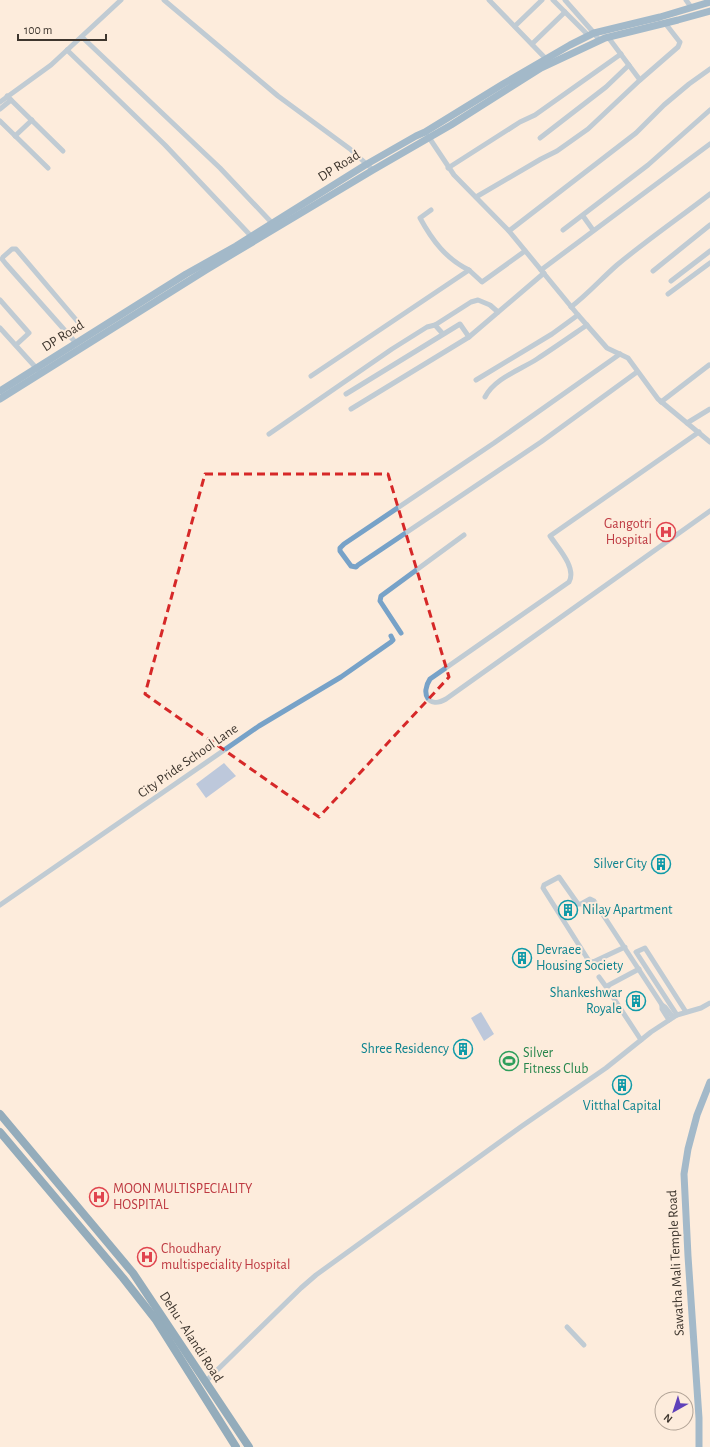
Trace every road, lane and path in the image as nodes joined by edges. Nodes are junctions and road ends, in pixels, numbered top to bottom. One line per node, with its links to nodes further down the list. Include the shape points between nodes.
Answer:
1 (121, 0): 15 (street)
2 (164, 0): 36 (street, via 278,96)
3 (489, 0): 13 (street)
4 (542, 0): 13 (street)
5 (553, 0): 11 (street)
6 (565, 0): 14 (street)
7 (686, 0): 9 (street)
8 (710, 2): 9 (street, DP Road)
9 (691, 7): 14 (street, DP Road)
10 (710, 11): 12 (street, DP Road)
11 (565, 12): 14 (street); 18 (street)
12 (665, 23): 16 (street, DP Road); 24 (street, via 679,40 679,44)
13 (514, 26): 18 (street)
14 (591, 34): 17 (street); 21 (street, DP Road)
15 (82, 36): 19 (street); 44 (street, via 220,168)
16 (608, 37): 17 (street, DP Road); 20 (street)
17 (599, 40): 21 (street, DP Road)
18 (532, 44): 21 (street)
19 (67, 50): 25 (street); 49 (street, via 165,145)
20 (621, 54): 22 (street); 38 (street, via 535,115)
21 (548, 61): 31 (street, DP Road)
22 (629, 65): 24 (street); 33 (street)
23 (710, 69): 48 (street, via 664,105 636,133)
24 (640, 80): 41 (street, via 588,129 557,151)
25 (9, 98): 26 (street); 27 (street); 29 (street)
26 (0, 102)
27 (0, 109)
28 (710, 110): 43 (street, via 648,165)
29 (32, 120): 32 (street); 35 (street)
30 (0, 121): 32 (street)
31 (427, 135): 36 (street, DP Road, via 416,136); 38 (street); 39 (street, DP Road)
32 (15, 136): 37 (street)
33 (540, 138)
34 (710, 144): 47 (street)
35 (63, 151)
36 (367, 164): 39 (street); 44 (street, DP Road)
37 (48, 168)
38 (448, 168): 41 (street)
39 (373, 170): 72 (street, DP Road)
40 (710, 194): 59 (street, via 627,257)
41 (476, 197): 48 (street)
42 (431, 210): 53 (street, via 420,218 432,239 448,256)
43 (583, 216): 46 (street); 47 (street)
44 (272, 223): 49 (street, DP Road)
45 (710, 225): 54 (street)
46 (563, 230)
47 (593, 230): 55 (street)
48 (509, 231): 50 (street)
49 (251, 236): 68 (street, DP Road)
50 (525, 251): 53 (street, via 482,282); 55 (street)
51 (710, 251): 56 (street)
52 (710, 263): 57 (street)
53 (469, 270): 74 (street)
54 (653, 271)
55 (543, 272): 59 (street); 60 (street)
56 (671, 281)
57 (668, 294)
58 (0, 300): 69 (street, via 29,333)
59 (571, 307): 61 (street)
60 (498, 312): 63 (street, via 478,300); 67 (street)
61 (578, 315): 64 (street); 75 (street, via 552,334)
62 (78, 322): 68 (street, via 16,249 12,249 3,257 6,264)
63 (435, 325): 66 (street); 85 (street, via 427,327 392,349)
64 (587, 325): 70 (street, via 607,348); 78 (street, via 539,358 496,383)
65 (0, 328): 69 (street)
66 (442, 334): 67 (street, via 460,324); 77 (street)
67 (469, 338): 81 (street)
68 (76, 343): 72 (street, DP Road)
69 (16, 345): 72 (street)
70 (620, 354): 73 (street, via 628,358); 73 (street, via 344,544 340,550 351,566 356,567 515,460)
71 (709, 365): 80 (street)
72 (38, 371): 76 (street, DP Road); 79 (street, DP Road)
73 (637, 372): 80 (street)
74 (311, 376)
75 (476, 380)
76 (0, 392)
77 (346, 394)
78 (485, 397)
79 (0, 399)
80 (661, 402): 83 (street)
81 (351, 409)
82 (710, 409): 83 (street)
83 (687, 423): 84 (street)
84 (699, 432): 86 (street); 87 (street, via 550,536 570,568 572,576 569,582 430,679 425,694 434,703 446,699)
85 (268, 434)
86 (710, 442)
87 (710, 511)
88 (464, 535): 89 (street, via 381,596 380,601)
89 (401, 633)
90 (392, 638): 91 (street, City Pride School Lane, via 341,677 259,726)
91 (0, 905)
92 (624, 947): 92 (street, via 592,899 578,904 559,877 544,885 543,888 589,961 593,962); 93 (street)
93 (639, 969): 95 (street); 98 (street)
94 (599, 977): 95 (street)
95 (607, 988): 99 (street)
96 (710, 1003): 97 (street)
97 (686, 1012): 98 (street); 98 (street, via 645,948 636,952)
98 (673, 1018): 99 (street)
99 (641, 1040): 105 (street, via 606,1068 316,1275)
100 (710, 1082): 108 (street, Sawatha Mali Temple Road, via 697,1115 684,1174)
101 (0, 1114): 105 (main road, Dehu - Alandi Road, via 133,1273)
102 (0, 1132): 106 (main road, Dehu - Alandi Road, via 84,1230 146,1308 180,1356)
103 (567, 1326): 104 (street)
104 (584, 1345)
105 (206, 1382): 107 (main road, Dehu - Alandi Road)
106 (236, 1447)
107 (249, 1447)
108 (699, 1447)

